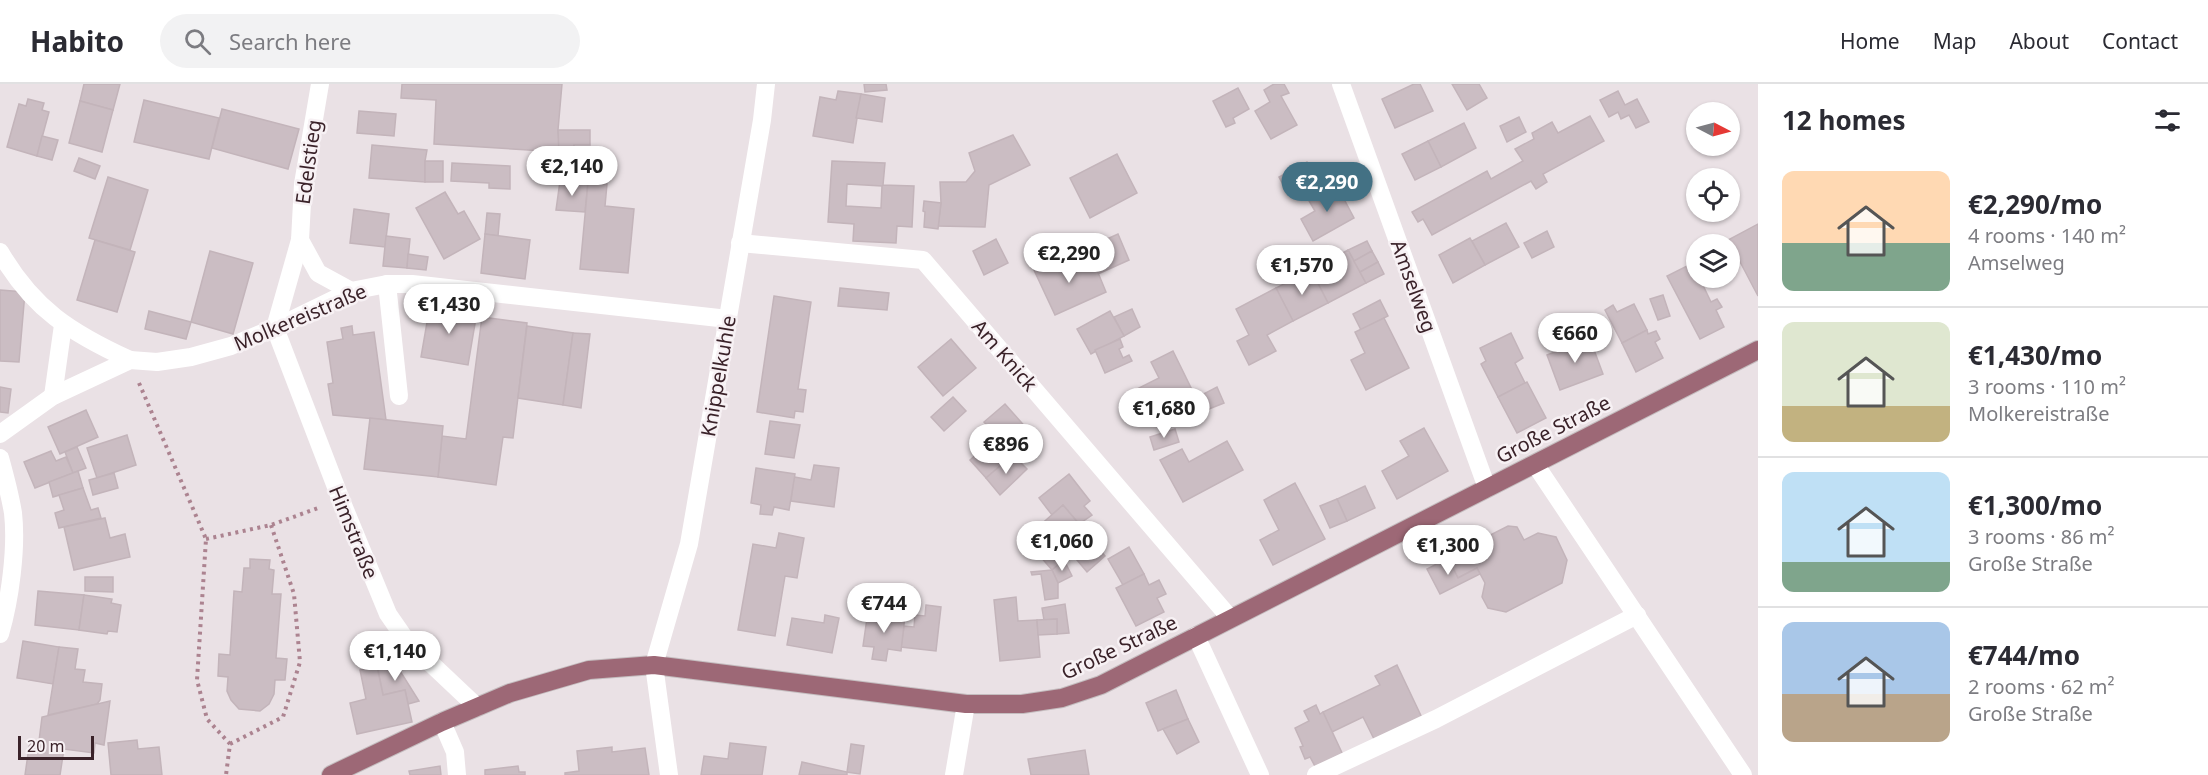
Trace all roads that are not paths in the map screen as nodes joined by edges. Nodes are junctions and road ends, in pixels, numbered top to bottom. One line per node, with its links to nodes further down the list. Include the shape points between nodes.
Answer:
1 (320, 84): 4 (street, Edelstieg, via 303,184)
2 (766, 84): 5 (street, Knippelkuhle)
3 (1341, 84): 19 (street, Amselweg)
4 (300, 240): 8 (street, via 318,273); 11 (street, Edelstieg)
5 (740, 243): 9 (street, Knippelkuhle); 21 (street, Am Knick, via 923,260)
6 (0, 252): 10 (street, via 24,288)
7 (387, 284): 8 (street, Molkereistraße); 9 (street, Molkereistraße); 15 (street)
8 (351, 291): 11 (street, Molkereistraße)
9 (728, 319): 24 (street, Knippelkuhle, via 689,544)
10 (63, 325): 13 (street); 14 (street)
11 (275, 328): 13 (street, Molkereistraße, via 191,357 157,362); 26 (street, Himstraße, via 388,614 406,640)
12 (1758, 350): 18 (main road, Große Straße)
13 (130, 360): 14 (street, Molkereistraße)
14 (53, 396): 16 (street, Molkereistraße)
15 (399, 396)
16 (0, 434)
17 (0, 458): 22 (street, via 13,515 10,581)
18 (1535, 464): 19 (main road, Große Straße); 20 (street)
19 (1487, 488): 21 (main road, Große Straße)
20 (1637, 615): 33 (street); 34 (street)
21 (1230, 618): 23 (main road, Große Straße)
22 (0, 634)
23 (1196, 636): 25 (main road, Große Straße, via 1101,685 1062,699); 32 (street)
24 (654, 665): 25 (main road, Große Straße); 26 (main road, Große Straße, via 589,670); 30 (street)
25 (966, 704): 31 (street)
26 (477, 707): 27 (main road, Große Straße)
27 (442, 722): 28 (main road, Große Straße); 29 (street, via 455,752)
28 (331, 775)
29 (457, 775)
30 (669, 775)
31 (954, 775)
32 (1260, 775)
33 (1316, 775)
34 (1743, 775)

